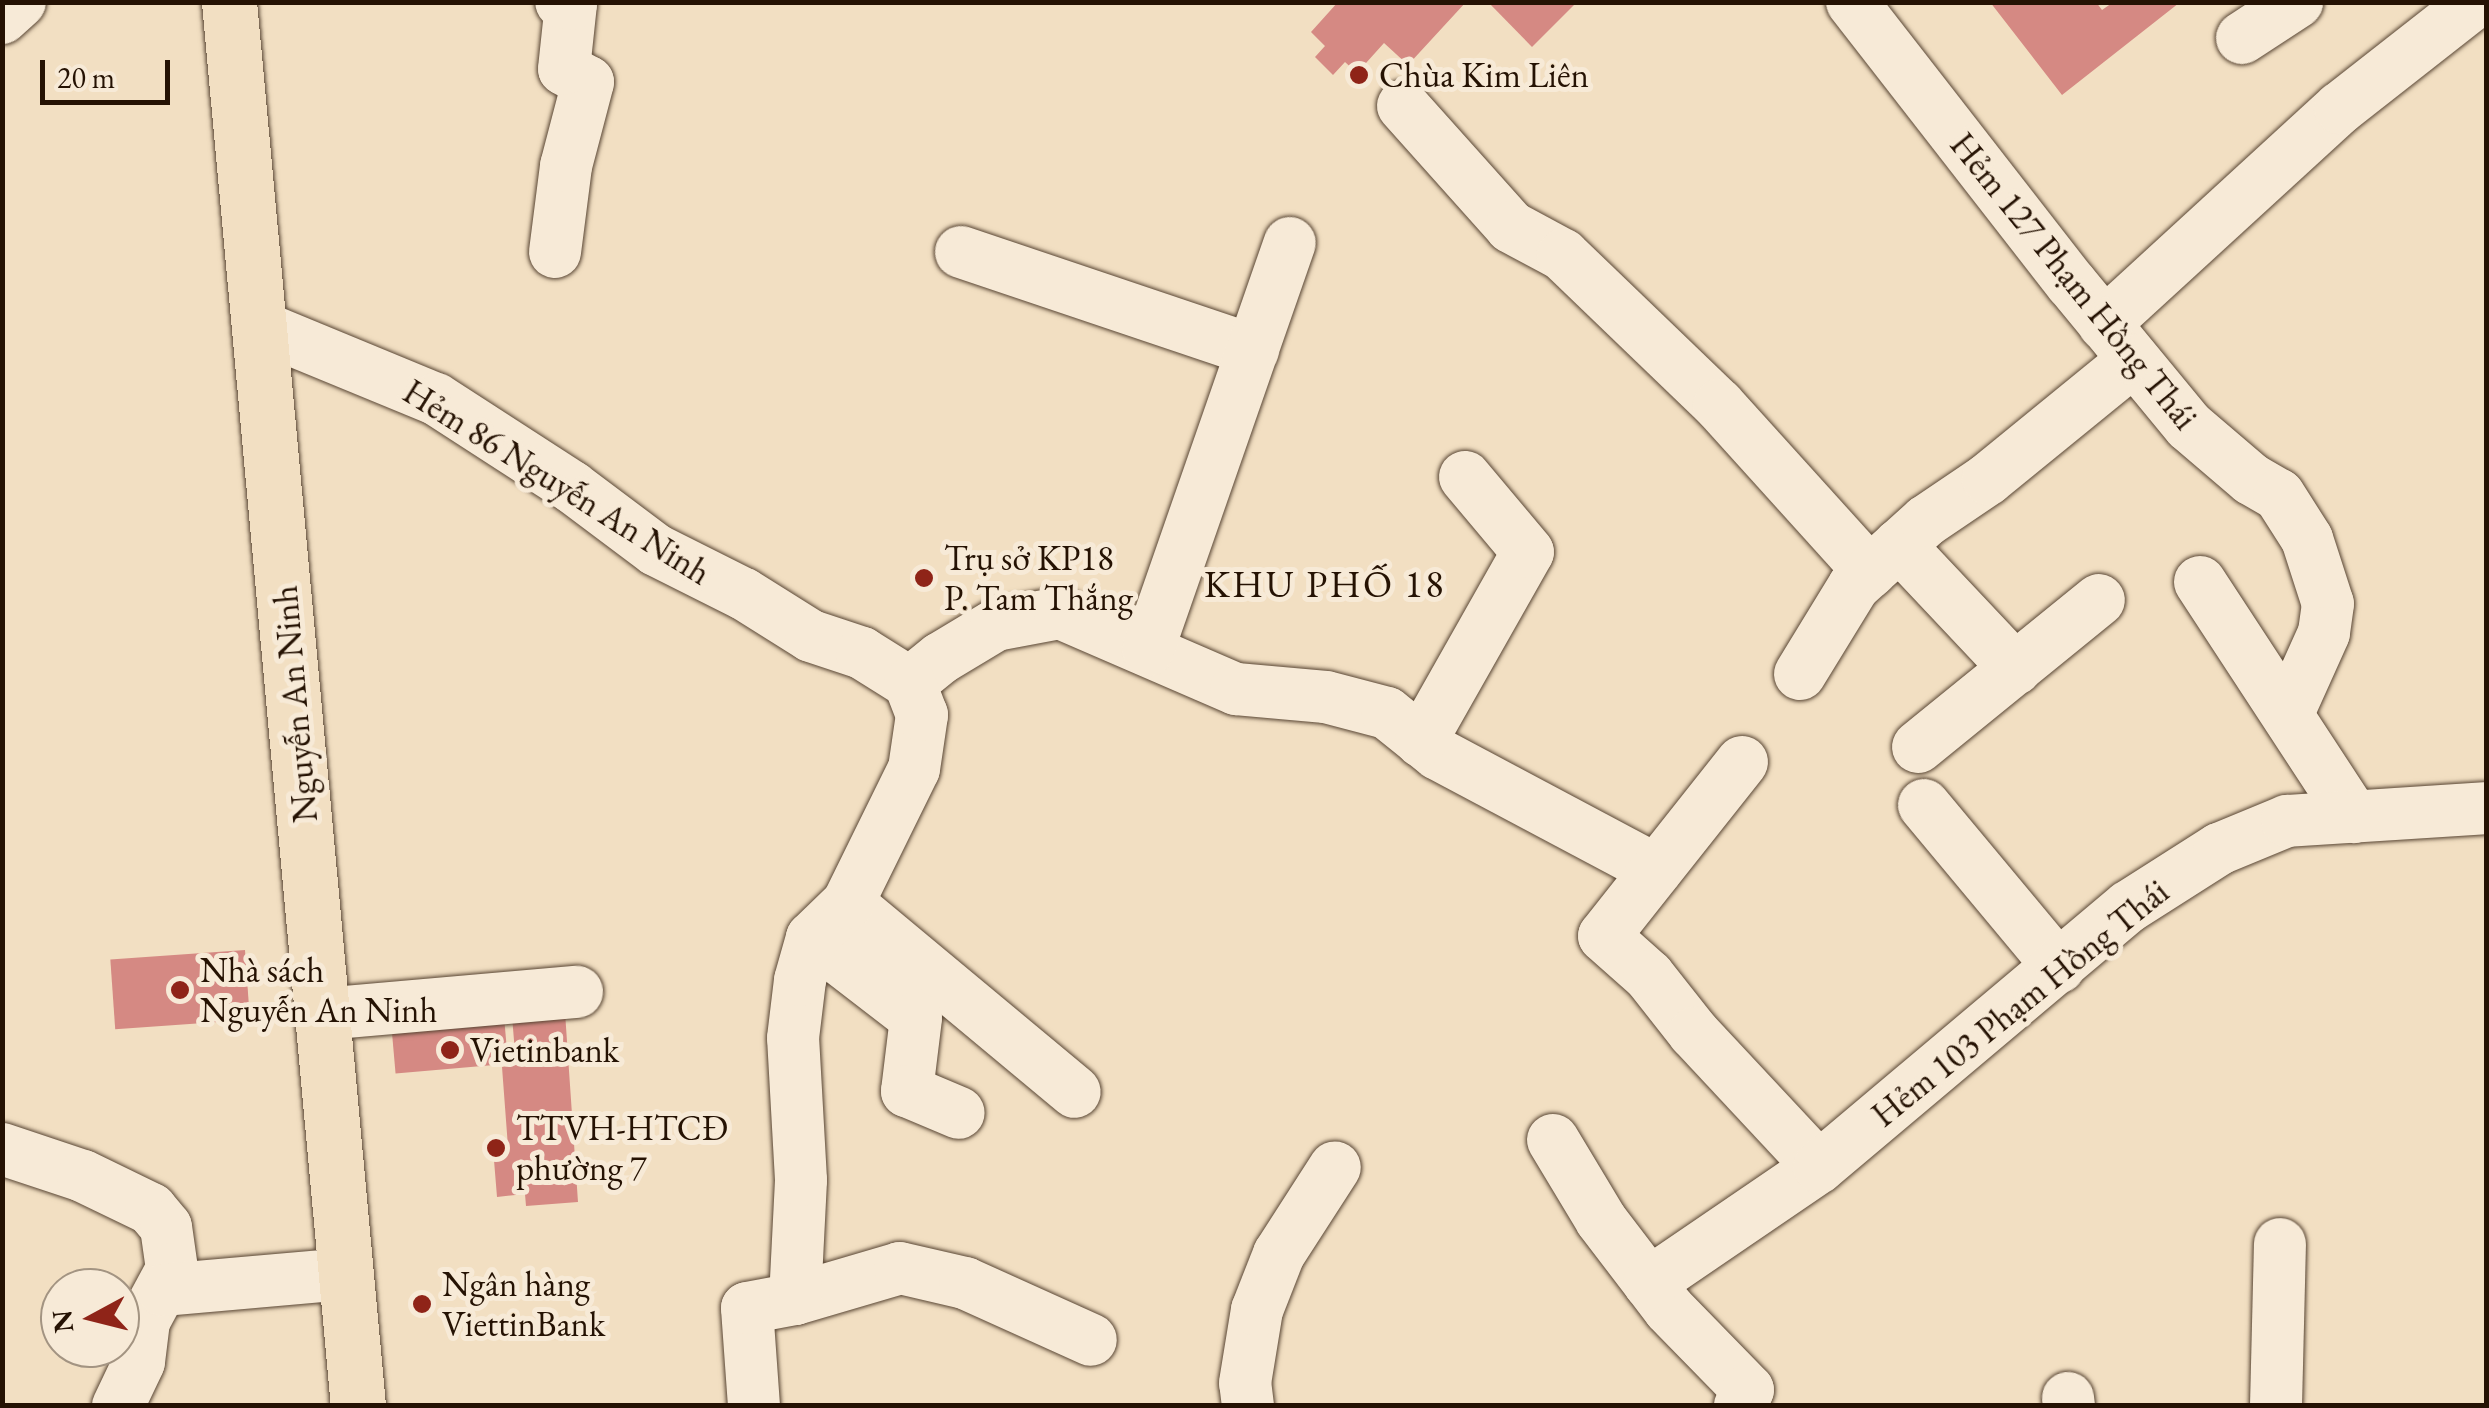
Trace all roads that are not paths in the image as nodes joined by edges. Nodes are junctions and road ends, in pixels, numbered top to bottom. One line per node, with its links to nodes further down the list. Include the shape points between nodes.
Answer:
1 (20, 2): 7 (street)
2 (229, 2): 13 (main road, Nguyễn An Ninh)
3 (561, 2): 11 (street, via 571,4 564,70 588,82 566,166)
4 (1852, 2): 14 (street, Hẻm 127 Phạm Hồng Thái)
5 (2297, 2): 8 (street)
6 (2475, 2): 14 (street, via 2340,108)
7 (2, 18)
8 (2242, 38)
9 (1403, 106): 17 (street, via 1512,227 1563,255)
10 (1290, 243): 15 (street)
11 (555, 252)
12 (961, 252): 15 (street)
13 (262, 327): 23 (street, Hẻm 86 Nguyễn An Ninh, via 436,399 572,486 656,550); 35 (main road, Nguyễn An Ninh)
14 (2119, 342): 17 (street); 24 (street, Hẻm 127 Phạm Hồng Thái, via 2188,426 2279,495 2306,539 2328,604 2324,633)
15 (1253, 350): 20 (street)
16 (1464, 477): 25 (street, via 1528,552)
17 (1885, 558): 21 (street); 22 (street, via 1854,586)
18 (2200, 582): 24 (street)
19 (2100, 600): 21 (street)
20 (1148, 650): 23 (street, via 1060,613 996,625); 25 (street, via 1236,689 1326,697 1387,713)
21 (2016, 669): 26 (street)
22 (1800, 674)
23 (910, 683): 32 (street, via 922,715 914,769)
24 (2288, 713): 30 (street)
25 (1421, 740): 31 (street)
26 (1918, 747)
27 (1742, 762): 31 (street)
28 (1924, 805): 33 (street)
29 (2486, 808): 30 (street, Hẻm 103 Phạm Hồng Thái)
30 (2354, 816): 33 (street, Hẻm 103 Phạm Hồng Thái, via 2288,821 2219,850 2128,907)
31 (1656, 870): 41 (street, via 1604,936)
32 (830, 921): 36 (street); 37 (street, via 916,1018 907,1091); 46 (street, via 793,1038 801,1180)
33 (2059, 966): 41 (street, Hẻm 103 Phạm Hồng Thái)
34 (577, 992): 35 (street)
35 (323, 1014): 43 (main road, Nguyễn An Ninh)
36 (1075, 1092)
37 (959, 1113)
38 (1553, 1140): 44 (street)
39 (2, 1149): 45 (street, via 83,1176 151,1209 170,1239 172,1269)
40 (1335, 1167): 51 (street, via 1279,1254 1257,1310 1245,1383)
41 (1819, 1167): 44 (street, Hẻm 103 Phạm Hồng Thái)
42 (2280, 1244): 53 (street)
43 (346, 1274): 45 (street); 49 (main road, Nguyễn An Ninh)
44 (1649, 1283): 52 (street, via 1748,1390)
45 (164, 1290): 48 (street, via 144,1321 139,1362)
46 (795, 1300): 47 (street, via 900,1268 966,1284); 50 (street, via 747,1308)
47 (1091, 1340)
48 (118, 1406)
49 (358, 1406)
50 (754, 1406)
51 (1248, 1406)
52 (1740, 1406)
53 (2276, 1406)

